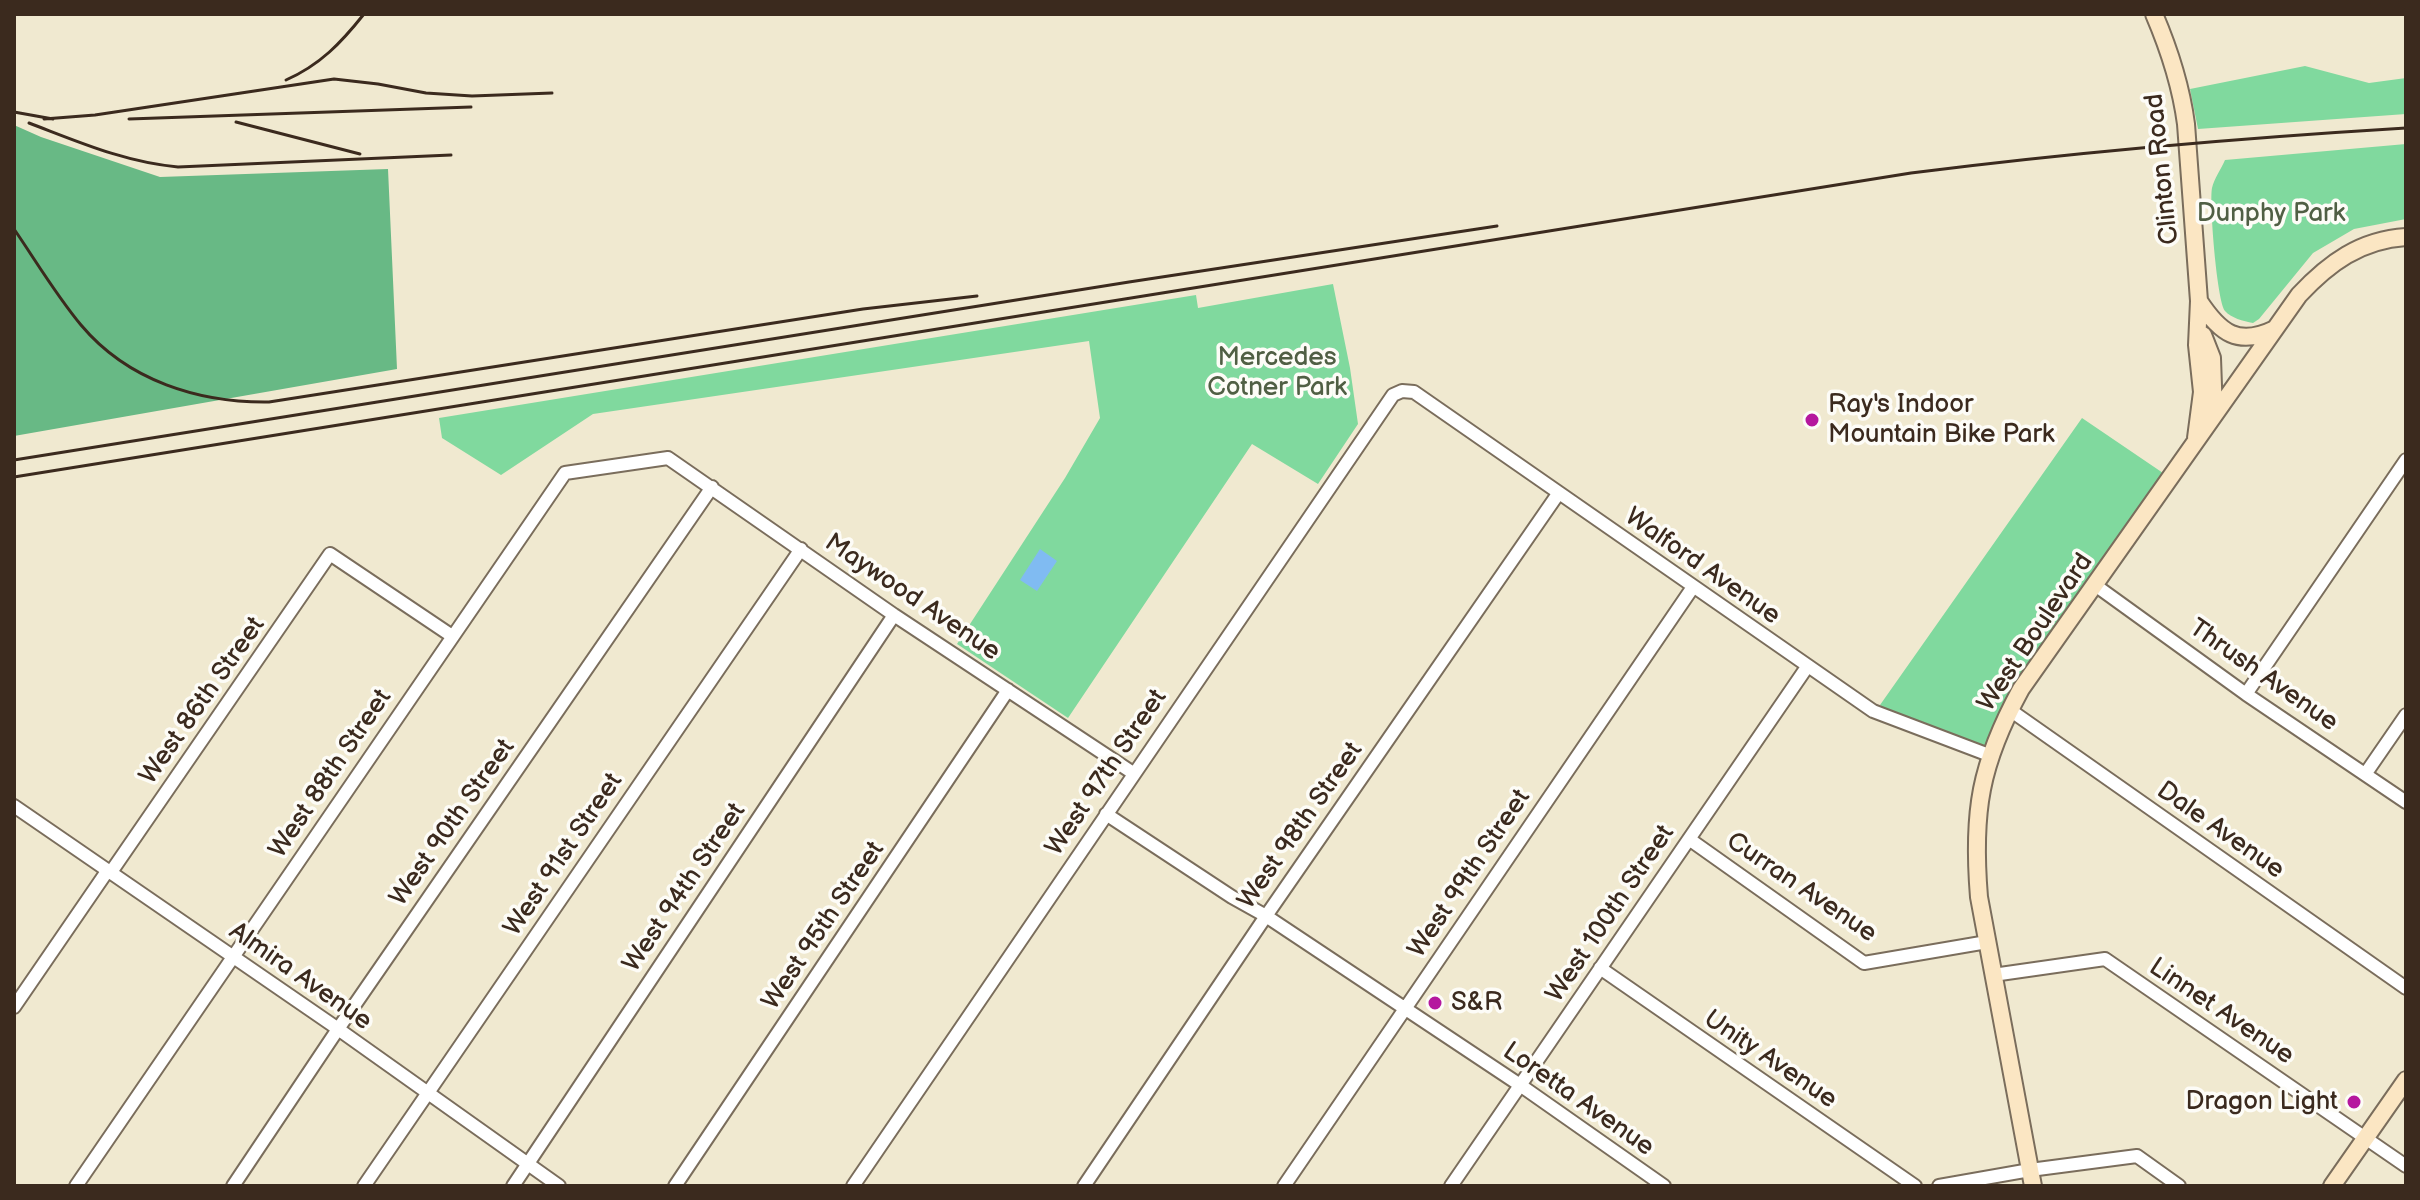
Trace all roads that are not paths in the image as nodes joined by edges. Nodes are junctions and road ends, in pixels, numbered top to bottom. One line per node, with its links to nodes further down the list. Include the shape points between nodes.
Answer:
1 (2154, 14): 3 (street, Clinton Road, via 2182,97)
2 (2406, 237): 4 (street, West Boulevard, via 2371,243 2329,265 2299,295)
3 (2199, 301): 4 (street, via 2218,327 2239,337 2261,336); 6 (street, Clinton Road, via 2199,324 2212,358)
4 (2277, 328): 7 (street, West Boulevard)
5 (1402, 391): 12 (street, Walford Avenue, via 1414,392); 24 (street, West 97th Street, via 1393,395)
6 (2208, 393): 7 (street, Clinton Road); 8 (street, Clinton Road)
7 (2214, 415): 8 (street, West Boulevard)
8 (2196, 441): 14 (street, West Boulevard)
9 (668, 458): 11 (street, Maywood Avenue); 17 (street, West 88th Street, via 565,473)
10 (2406, 460): 20 (street)
11 (712, 487): 13 (street, Maywood Avenue); 39 (street, West 90th Street)
12 (1558, 494): 15 (street, Walford Avenue); 31 (street, West 98th Street)
13 (801, 549): 16 (street, Maywood Avenue); 42 (street, West 91st Street)
14 (2095, 585): 20 (street, Thrush Avenue); 21 (street, West Boulevard)
15 (1693, 587): 18 (street, Walford Avenue); 38 (street, West 99th Street)
16 (894, 615): 19 (street, Maywood Avenue); 44 (street, West 94th Street)
17 (452, 636): 30 (street, West 86th Street, via 330,554); 33 (street, West 88th Street)
18 (1807, 667): 23 (street, Walford Avenue, via 1873,711); 29 (street, West 100th Street)
19 (1008, 690): 24 (street, Maywood Avenue); 52 (street, West 95th Street)
20 (2246, 694): 25 (street, Thrush Avenue)
21 (2010, 710): 23 (street, West Boulevard); 36 (street, Dale Avenue)
22 (2406, 715): 25 (street)
23 (1989, 755): 32 (street, West Boulevard, via 1978,801 1976,848)
24 (1133, 773): 28 (street, West 97th Street)
25 (2366, 773): 26 (street, Thrush Avenue)
26 (2406, 802)
27 (14, 806): 30 (street, Almira Avenue)
28 (1106, 814): 31 (street, Loretta Avenue); 53 (street, West 97th Street)
29 (1689, 839): 32 (street, Curran Avenue, via 1864,963); 34 (street, West 100th Street)
30 (110, 871): 33 (street, Almira Avenue); 37 (street, West 86th Street)
31 (1266, 916): 38 (street, Loretta Avenue); 54 (street, West 98th Street)
32 (1987, 942): 35 (street, West Boulevard)
33 (233, 956): 39 (street, Almira Avenue); 47 (street, West 88th Street)
34 (1600, 968): 41 (street, West 100th Street); 58 (street, Unity Avenue)
35 (1993, 975): 43 (street, Linnet Avenue, via 2105,959); 46 (street, West Boulevard)
36 (2406, 988)
37 (14, 1007)
38 (1405, 1009): 41 (street, Loretta Avenue); 55 (street, West 99th Street)
39 (338, 1029): 42 (street, Almira Avenue); 48 (street, West 90th Street)
40 (2406, 1080): 43 (street)
41 (1520, 1085): 56 (street, West 100th Street); 57 (street, Loretta Avenue)
42 (427, 1094): 44 (street, Almira Avenue); 49 (street, West 91st Street)
43 (2367, 1139): 45 (street, Linnet Avenue); 61 (street)
44 (528, 1164): 50 (street, West 94th Street); 51 (street, Almira Avenue)
45 (2406, 1166)
46 (2032, 1178): 59 (street); 60 (street, via 2137,1156)
47 (76, 1186)
48 (233, 1186)
49 (364, 1186)
50 (513, 1186)
51 (559, 1186)
52 (675, 1186)
53 (853, 1186)
54 (1084, 1186)
55 (1284, 1186)
56 (1451, 1186)
57 (1664, 1186)
58 (1915, 1186)
59 (1939, 1186)
60 (2179, 1186)
61 (2332, 1186)

